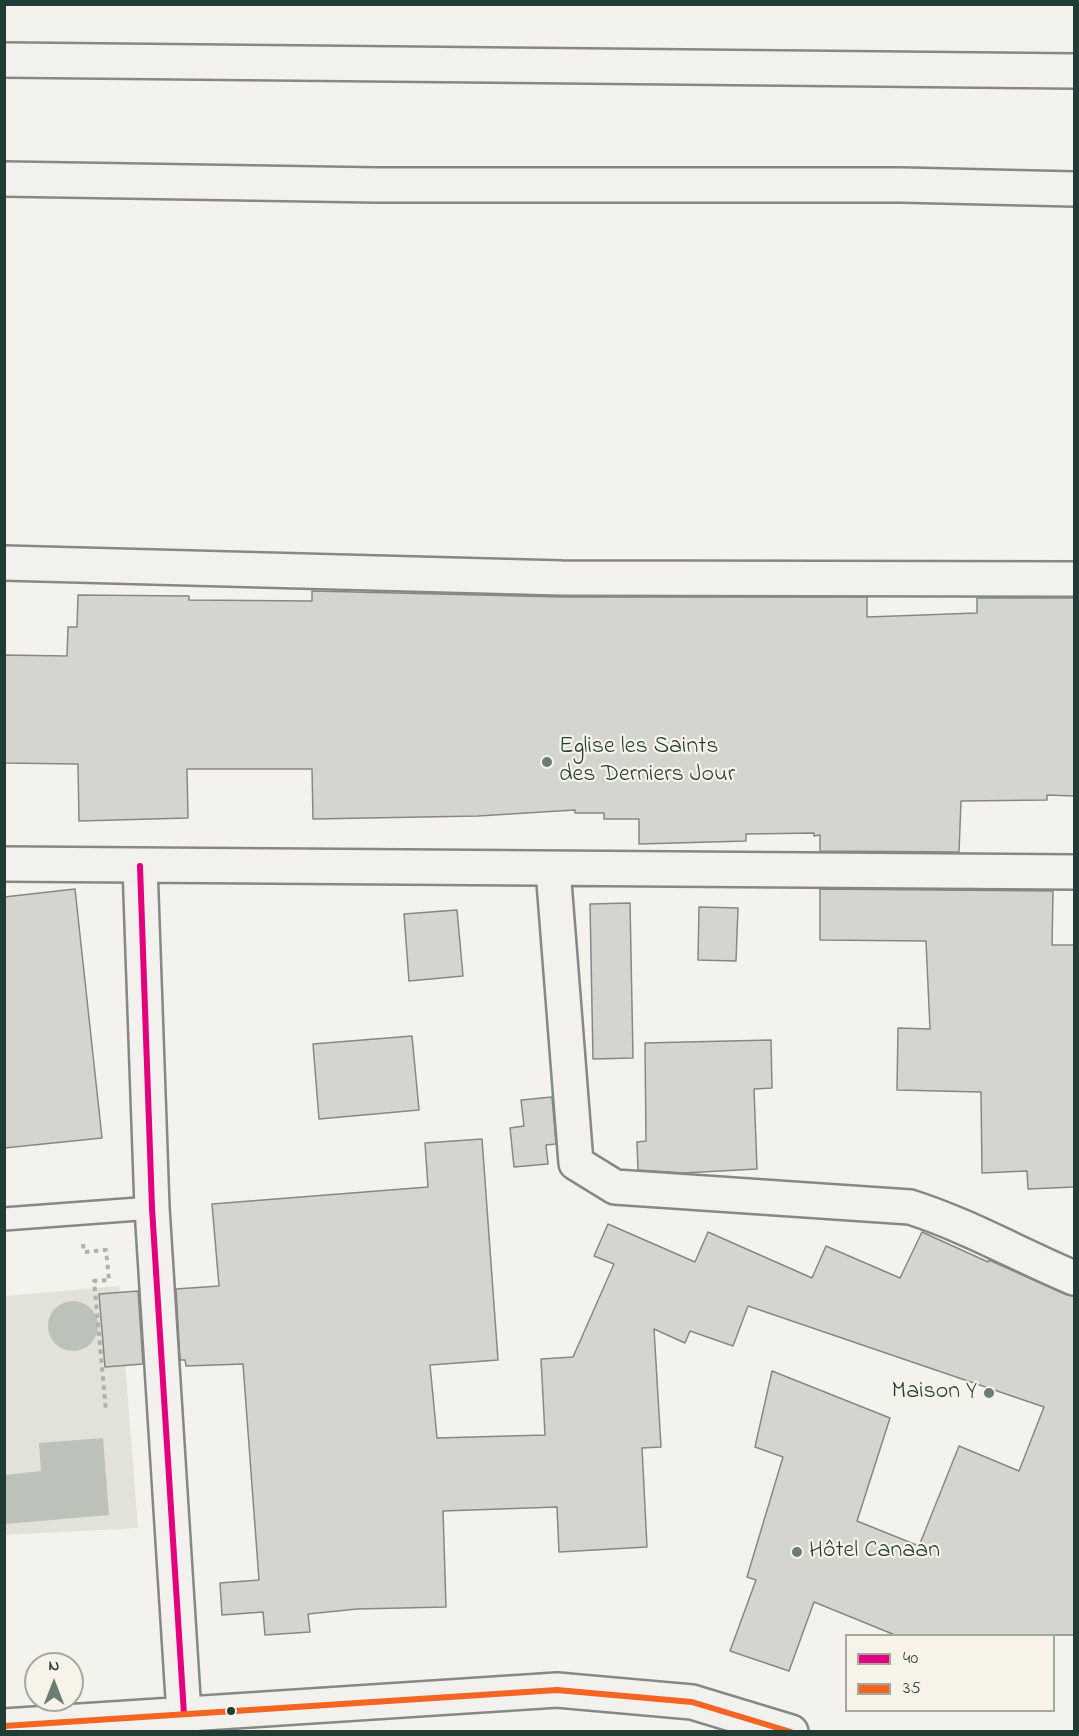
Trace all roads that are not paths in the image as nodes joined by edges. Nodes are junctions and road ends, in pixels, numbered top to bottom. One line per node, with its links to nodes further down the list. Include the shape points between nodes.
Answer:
1 (4, 60): 2 (main road)
2 (1074, 71)
3 (4, 179): 4 (main road)
4 (1074, 189)
5 (4, 563): 6 (main road, via 562,578)
6 (1074, 579)
7 (4, 864): 8 (main road)
8 (140, 866): 9 (main road); 11 (main road)
9 (553, 869): 10 (main road); 13 (main road, via 576,1163 615,1187 910,1207 940,1216)
10 (1074, 873)
11 (152, 1208): 12 (lane); 14 (main road)
12 (4, 1220)
13 (1074, 1278)
14 (183, 1714): 15 (main road); 16 (main road, via 557,1690 692,1702)
15 (4, 1726)
16 (790, 1731)

